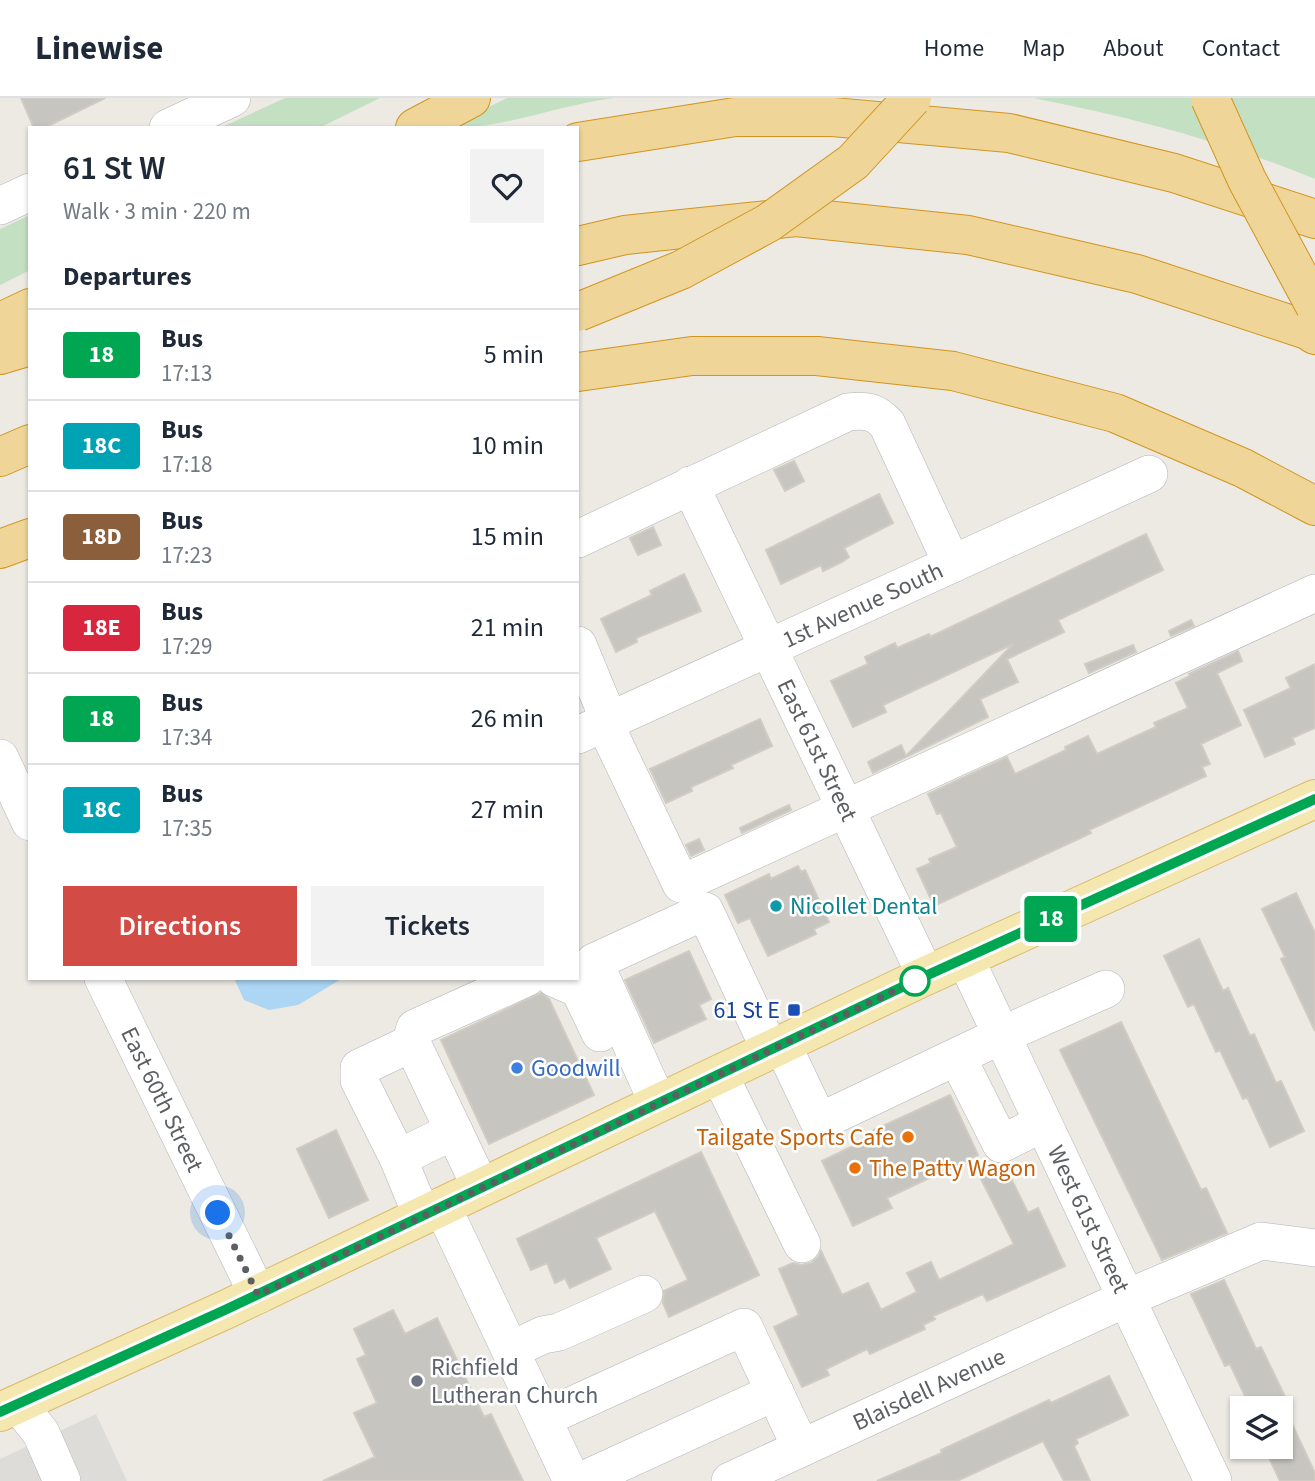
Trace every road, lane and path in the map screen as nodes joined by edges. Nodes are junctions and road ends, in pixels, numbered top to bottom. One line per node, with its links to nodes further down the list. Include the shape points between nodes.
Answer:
1 (232, 98): 5 (street)
2 (471, 98): 6 (highway)
3 (912, 98): 14 (highway, bridge, via 853,162 768,223 681,270)
4 (1210, 98): 12 (highway, bridge, via 1247,180)
5 (172, 126)
6 (419, 126)
7 (579, 142): 10 (highway, via 735,117 834,117 1009,133 1174,173)
8 (28, 193): 9 (street)
9 (0, 206)
10 (1315, 219)
11 (579, 246): 16 (highway, via 625,235 796,217 968,235 1137,274)
12 (1315, 306)
13 (28, 309): 15 (highway)
14 (579, 313)
15 (0, 327)
16 (1315, 335)
17 (28, 347): 18 (highway)
18 (0, 355)
19 (579, 372): 24 (highway, via 692,356 817,356 953,371 1115,413 1243,468)
20 (28, 445): 21 (highway)
21 (0, 457)
22 (1149, 474): 28 (street, 1st Avenue South, via 1068,493)
23 (690, 485): 26 (street); 28 (street, via 848,412 877,414 887,424); 31 (street, East 61st Street)
24 (1315, 506)
25 (28, 539): 27 (highway)
26 (579, 539)
27 (0, 549)
28 (952, 564): 31 (street, 1st Avenue South)
29 (1315, 593): 35 (street)
30 (579, 647): 32 (street, via 604,708)
31 (769, 647): 32 (street, 1st Avenue South); 35 (street, East 61st Street)
32 (592, 728): 35 (street, via 611,737 681,884)
33 (0, 758): 36 (street)
34 (1315, 799): 37 (main road)
35 (846, 808): 38 (street, East 61st Street)
36 (28, 818)
37 (965, 958): 38 (main road); 43 (street, West 61st Street)
38 (926, 976): 45 (main road)
39 (104, 980): 57 (street, East 60th Street)
40 (522, 980): 44 (street, via 415,1028)
41 (559, 980): 48 (street, via 579,989)
42 (1106, 989): 43 (street)
43 (1002, 1035): 46 (street); 49 (street, West 61st Street)
44 (412, 1043): 50 (street); 51 (street, via 359,1068 359,1080)
45 (776, 1047): 46 (street, via 820,1122); 47 (main road); 48 (street, via 705,911 594,962)
46 (957, 1057): 49 (street, via 1001,1143)
47 (719, 1074): 48 (main road); 54 (street)
48 (648, 1108): 52 (main road)
49 (1043, 1123): 58 (street, West 61st Street)
50 (454, 1131): 51 (street); 52 (street)
51 (398, 1158): 53 (street)
52 (481, 1188): 53 (main road)
53 (432, 1211): 57 (main road); 59 (street)
54 (802, 1244)
55 (1315, 1248): 58 (street, Blaisdell Avenue, via 1261,1241)
56 (644, 1294): 59 (street)
57 (258, 1295): 61 (main road)
58 (1127, 1298): 63 (street, Blaisdell Avenue); 64 (street, West 61st Street)
59 (511, 1350): 62 (street)
60 (775, 1392): 62 (street, via 744,1327); 63 (street); 67 (street)
61 (9, 1408): 65 (street, via 41,1433)
62 (544, 1418): 66 (street)
63 (802, 1448): 68 (street, Blaisdell Avenue)
64 (1202, 1477)
65 (62, 1481)
66 (572, 1481)
67 (581, 1481)
68 (730, 1481)

